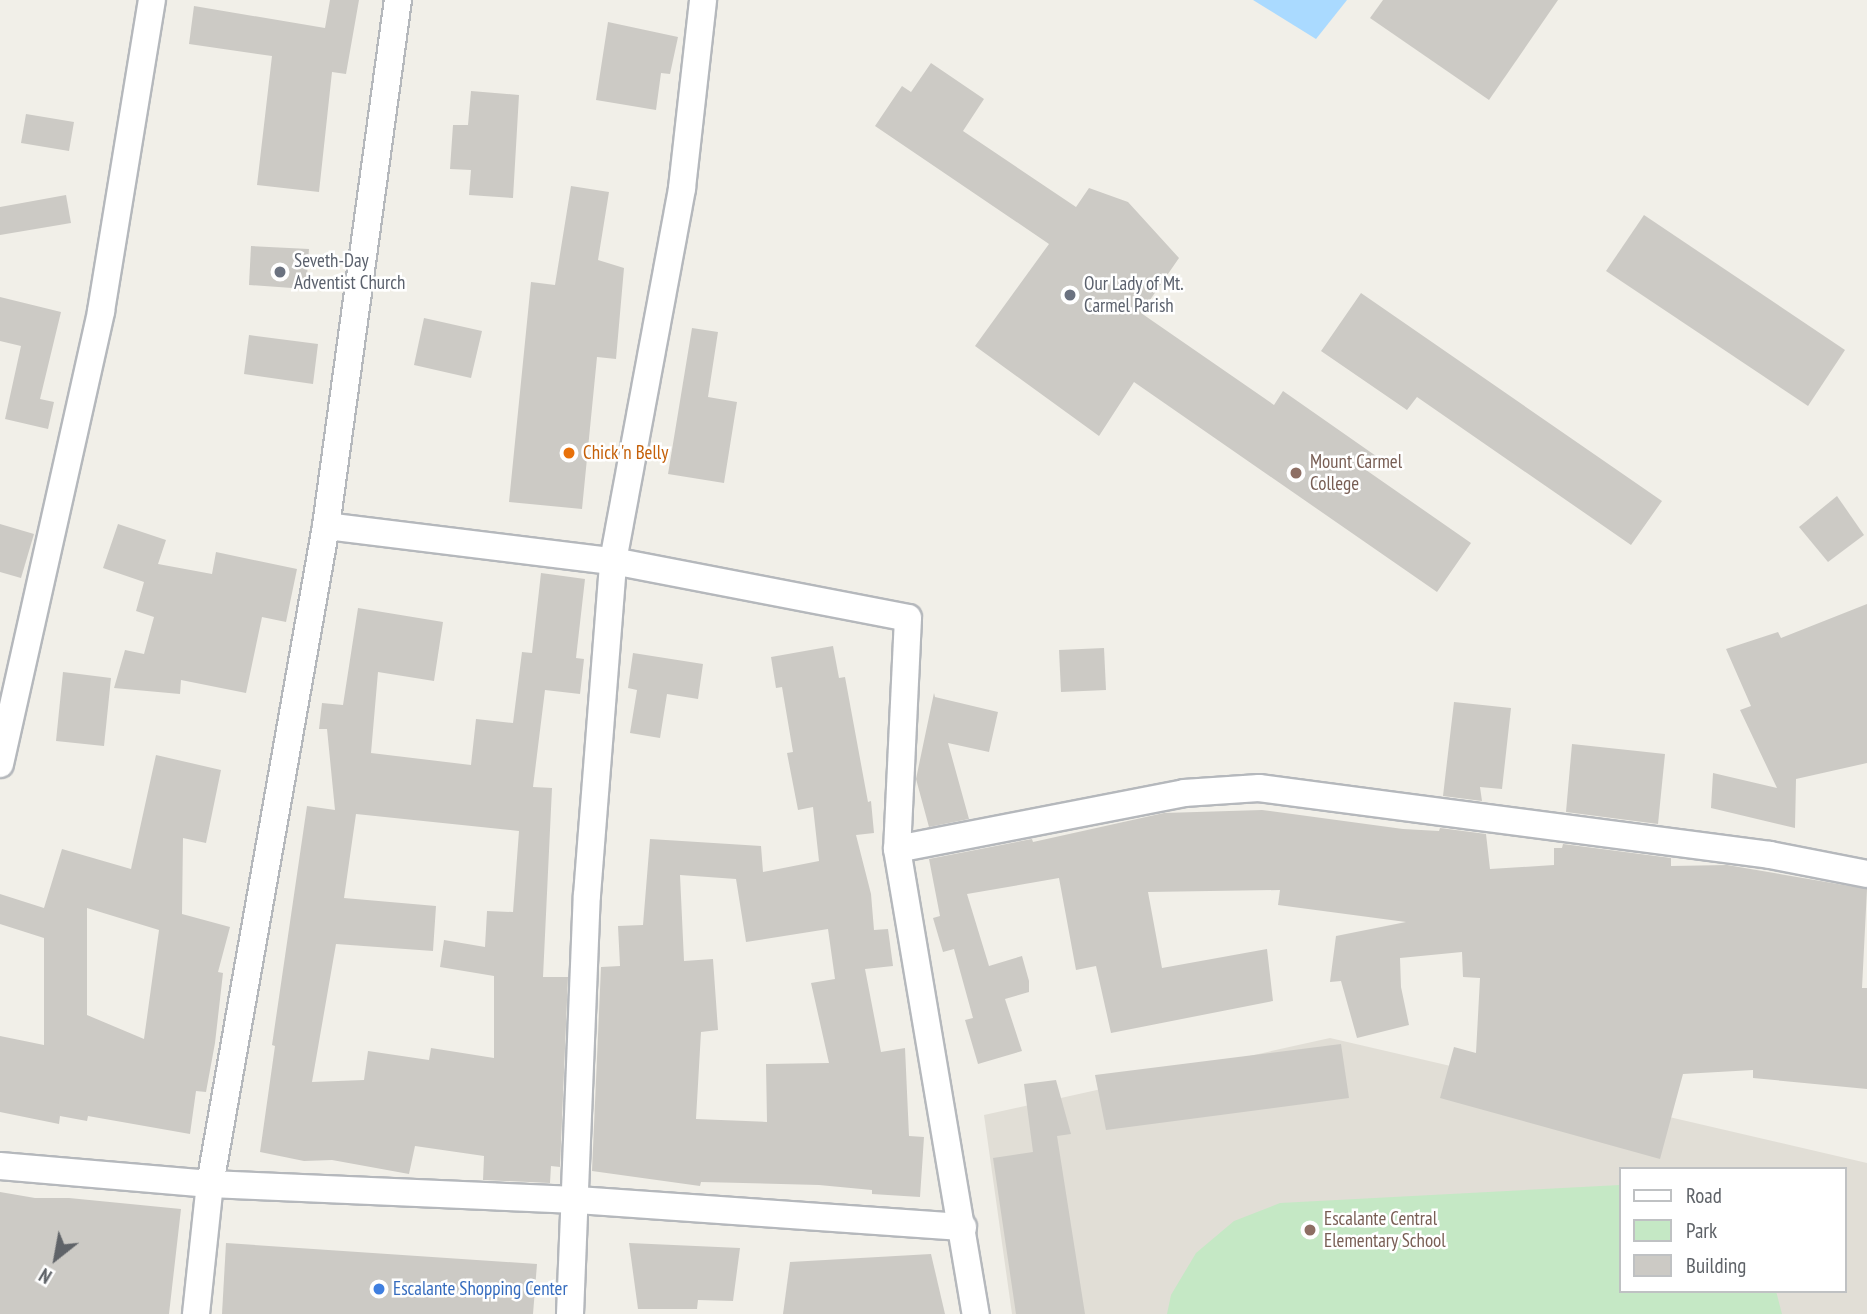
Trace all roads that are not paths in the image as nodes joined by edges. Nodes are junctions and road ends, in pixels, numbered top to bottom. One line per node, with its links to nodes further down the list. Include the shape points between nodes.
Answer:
1 (152, 0): 6 (street, via 101,311)
2 (398, 0): 4 (street)
3 (703, 0): 5 (street, via 682,188)
4 (326, 526): 5 (street); 10 (street)
5 (613, 561): 7 (street, via 908,618); 11 (street, via 587,894)
6 (0, 764)
7 (897, 849): 8 (street, via 1184,793 1259,788 1770,855); 12 (street)
8 (1867, 874)
9 (0, 1166): 10 (street)
10 (210, 1184): 11 (street); 13 (street)
11 (576, 1200): 12 (street); 14 (street)
12 (963, 1227): 15 (street)
13 (195, 1314)
14 (570, 1314)
15 (976, 1314)

